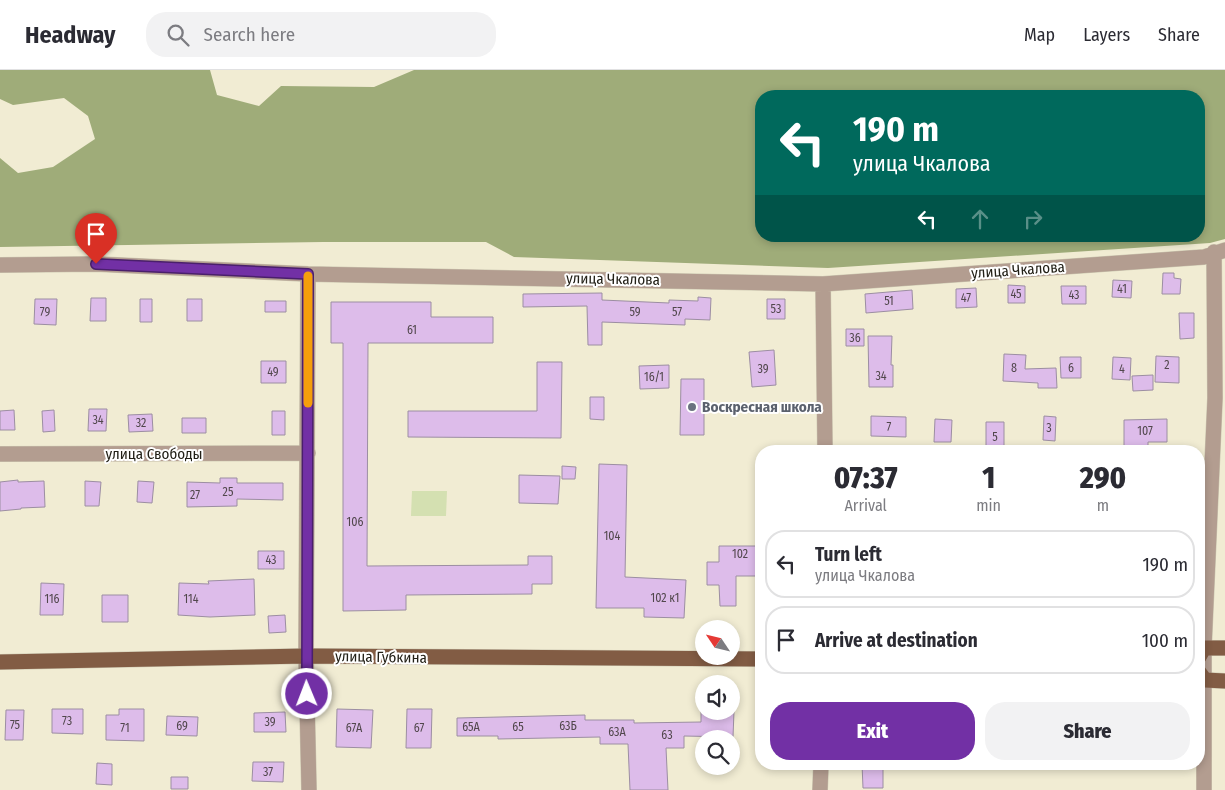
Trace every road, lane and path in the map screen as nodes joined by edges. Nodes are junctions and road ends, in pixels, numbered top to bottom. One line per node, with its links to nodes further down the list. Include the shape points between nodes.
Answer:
1 (1220, 251): 4 (street, улица Чкалова, via 1204,257); 8 (street)
2 (0, 266): 3 (street, улица Чкалова, via 96,264)
3 (308, 274): 4 (street, улица Чкалова); 6 (street)
4 (823, 284): 5 (street)
5 (825, 445)
6 (308, 453): 7 (street, улица Свободы); 11 (street)
7 (0, 454)
8 (1205, 579)
9 (1225, 648): 10 (main road)
10 (1205, 651)
11 (306, 656): 12 (main road, улица Губкина); 13 (main road, улица Губкина); 18 (street)
12 (755, 658)
13 (0, 662)
14 (1205, 677): 15 (main road)
15 (1225, 681)
16 (821, 770): 19 (street)
17 (1204, 770): 20 (street)
18 (309, 790)
19 (820, 790)
20 (1204, 790)

